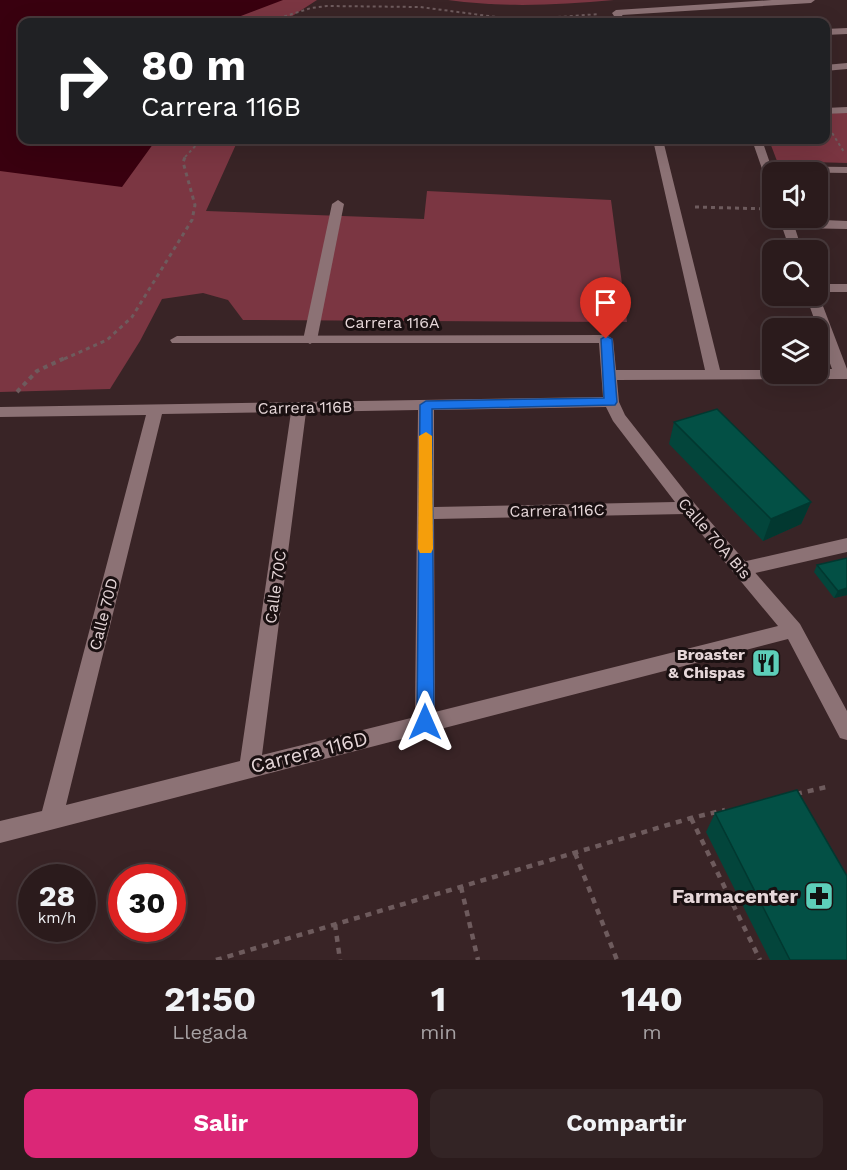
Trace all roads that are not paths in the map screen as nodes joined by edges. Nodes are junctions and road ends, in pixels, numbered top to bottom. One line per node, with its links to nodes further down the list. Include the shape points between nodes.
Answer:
1 (735, 0): 3 (street)
2 (811, 0): 3 (street)
3 (715, 6): 4 (street, via 616,12)
4 (620, 18)
5 (847, 31): 6 (street)
6 (830, 32)
7 (847, 66): 8 (street)
8 (830, 68)
9 (847, 110): 10 (street)
10 (830, 111)
11 (659, 144): 27 (street)
12 (758, 144): 13 (street)
13 (765, 162)
14 (828, 170): 15 (street)
15 (847, 170)
16 (338, 204): 24 (street)
17 (828, 224): 18 (street)
18 (847, 225)
19 (828, 288): 20 (street)
20 (847, 288)
21 (817, 306): 25 (street)
22 (606, 339): 24 (street, Carrera 116A); 26 (street, Calle 70A Bis)
23 (177, 340): 24 (street, Carrera 116A)
24 (310, 340)
25 (844, 374): 27 (street)
26 (609, 375): 27 (street); 28 (street, Calle 70A Bis)
27 (714, 375)
28 (611, 402): 29 (street, Carrera 116B); 33 (street, Calle 70A Bis, via 632,436)
29 (426, 405): 30 (street, Carrera 116B); 34 (street)
30 (299, 407): 31 (street, Carrera 116B); 40 (street, Calle 70C)
31 (155, 410): 32 (street, Carrera 116B); 41 (street, Calle 70D)
32 (2, 417)
33 (689, 508): 34 (street, Carrera 116C); 36 (street, Calle 70A Bis)
34 (426, 513): 38 (street)
35 (847, 545): 36 (street)
36 (742, 569): 37 (street, Calle 70A Bis)
37 (793, 630): 38 (street, Carrera 116D); 39 (street, Calle 70A Bis)
38 (425, 722): 40 (street, Carrera 116D)
39 (847, 731)
40 (250, 767): 41 (street, Carrera 116D)
41 (51, 819): 42 (street, Carrera 116D)
42 (0, 832)

